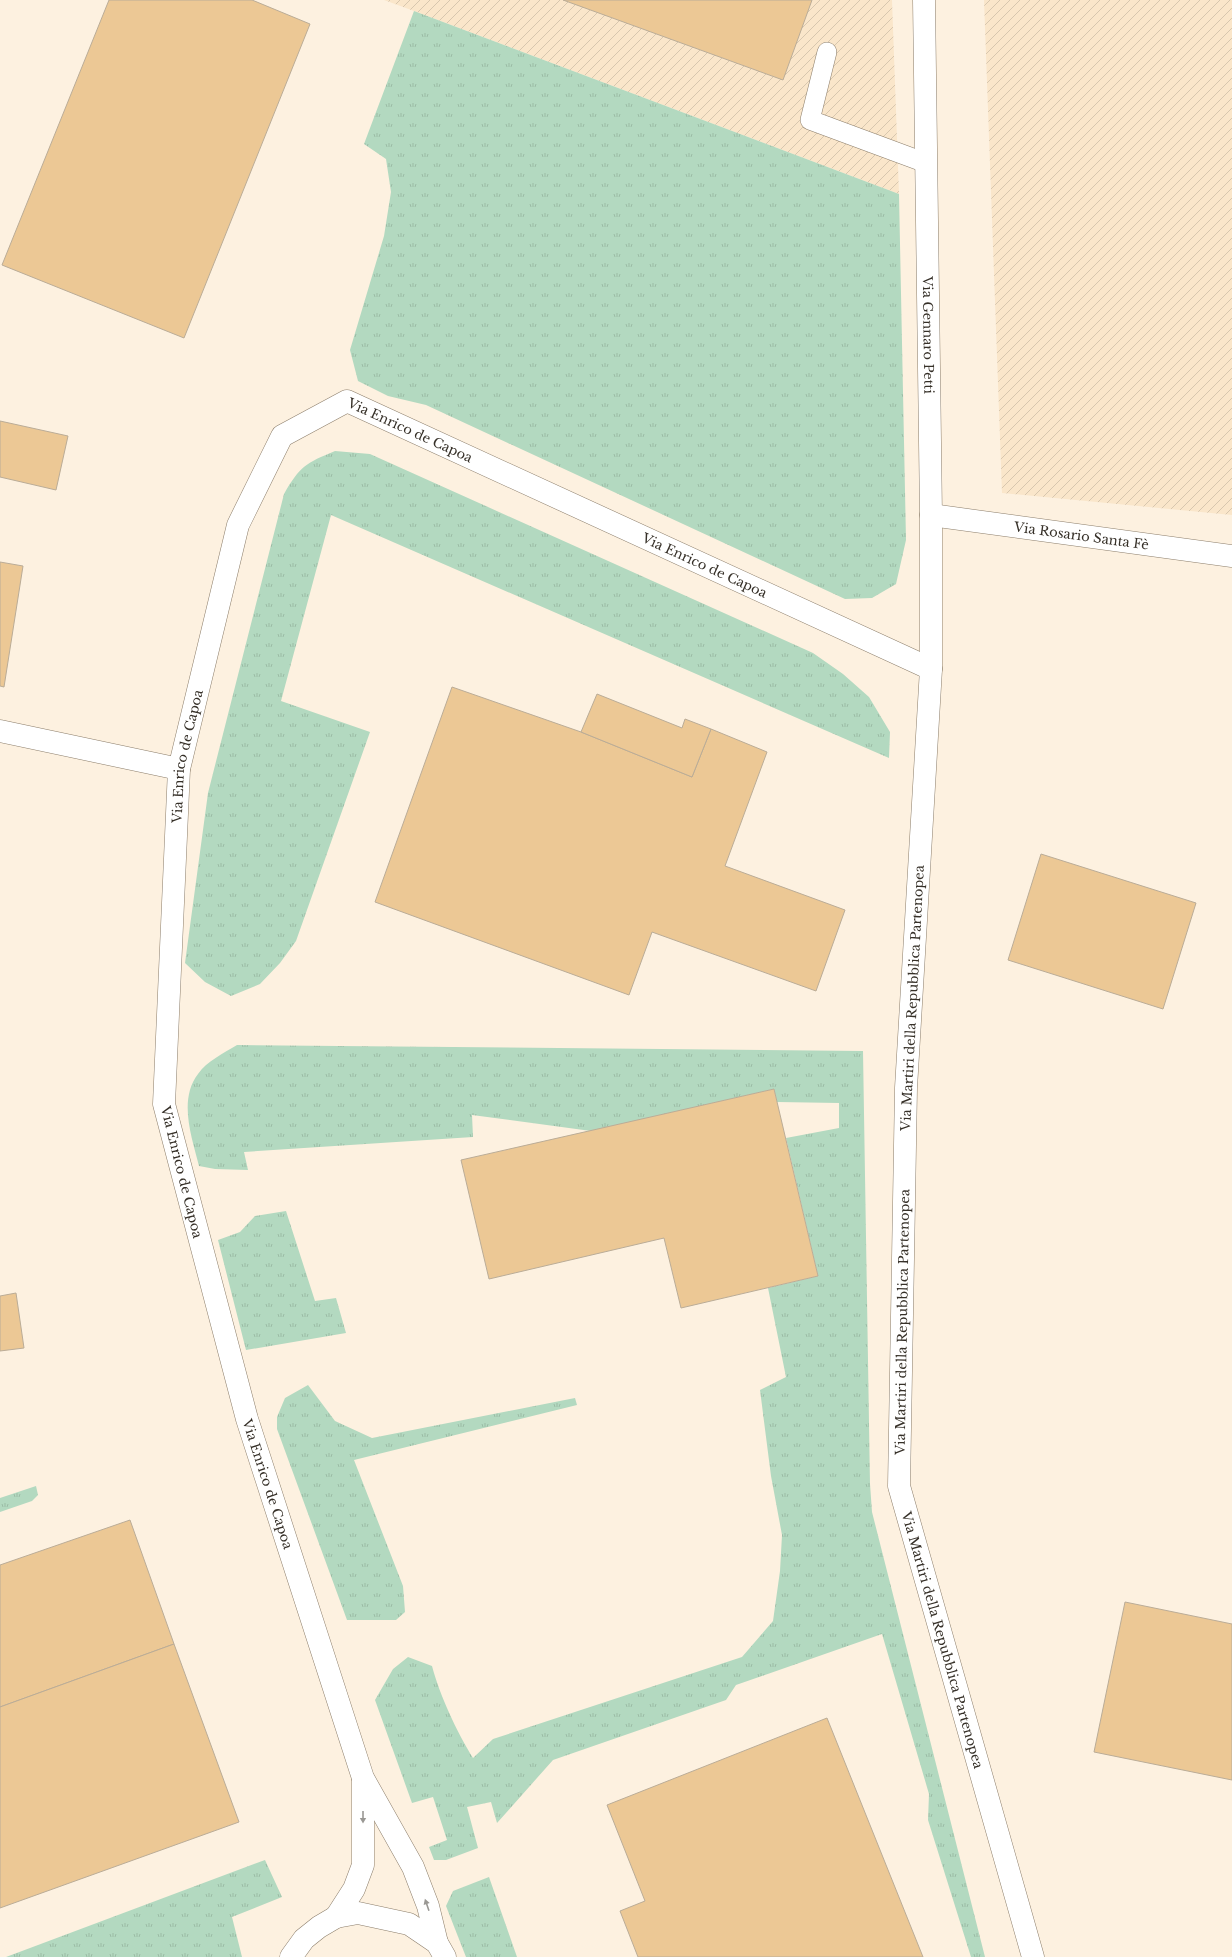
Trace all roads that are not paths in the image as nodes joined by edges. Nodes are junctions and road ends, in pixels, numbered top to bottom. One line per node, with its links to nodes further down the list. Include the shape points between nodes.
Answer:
1 (924, 0): 3 (street, Via Gennaro Petti)
2 (827, 52): 3 (lane, via 810,120)
3 (926, 163): 4 (street, Via Gennaro Petti)
4 (931, 515): 5 (street, Via Rosario Santa Fè); 6 (street, Via Gennaro Petti)
5 (1232, 556)
6 (930, 669): 8 (street, Via Enrico de Capoa, via 347,401 282,436 238,525); 13 (street, Via Martiri della Repubblica Partenopea, via 906,1088 899,1486)
7 (0, 731): 8 (street)
8 (179, 769): 9 (street, Via Enrico de Capoa, via 164,1104 247,1419)
9 (363, 1778): 10 (street, Via Enrico de Capoa, one-way to 10, via 363,1865 354,1889); 11 (street, Via Enrico de Capoa, one-way to 9, via 413,1867)
10 (336, 1917): 11 (street, via 358,1913 409,1924); 12 (street, via 304,1939)
11 (441, 1950)
12 (291, 1957)
13 (1033, 1957)

